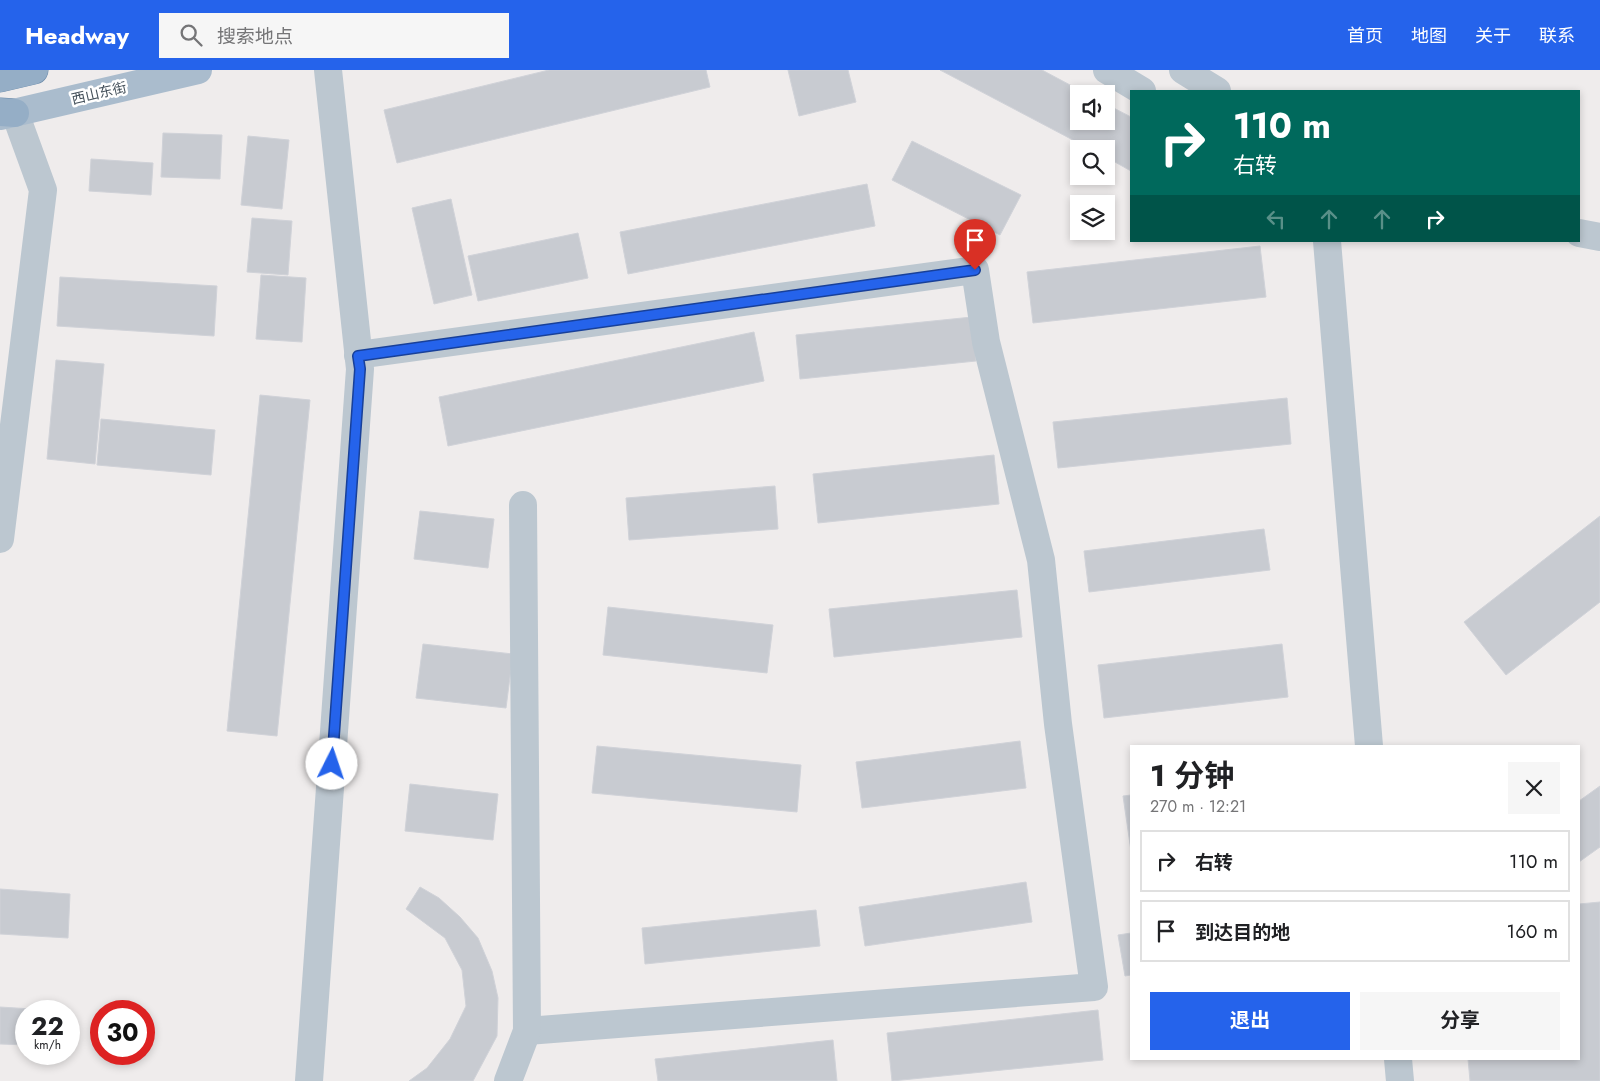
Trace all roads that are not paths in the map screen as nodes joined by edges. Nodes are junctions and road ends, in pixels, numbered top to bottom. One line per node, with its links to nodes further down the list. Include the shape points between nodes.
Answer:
1 (34, 70): 6 (highway)
2 (198, 70): 9 (main road, 西山东街)
3 (328, 70): 13 (street)
4 (1107, 70): 7 (street)
5 (1183, 70): 8 (street)
6 (0, 78)
7 (1140, 90)
8 (1215, 90)
9 (5, 114): 15 (street, via 43,190)
10 (1580, 233): 11 (street)
11 (1600, 237)
12 (1327, 242): 16 (street)
13 (358, 356): 17 (street, via 975,270 986,342 1041,560 1058,724 1094,988); 19 (street, via 360,369)
14 (523, 505): 17 (street)
15 (0, 538)
16 (1369, 745)
17 (527, 1031): 20 (street)
18 (1398, 1060): 21 (street)
19 (309, 1081)
20 (508, 1081)
21 (1400, 1081)

